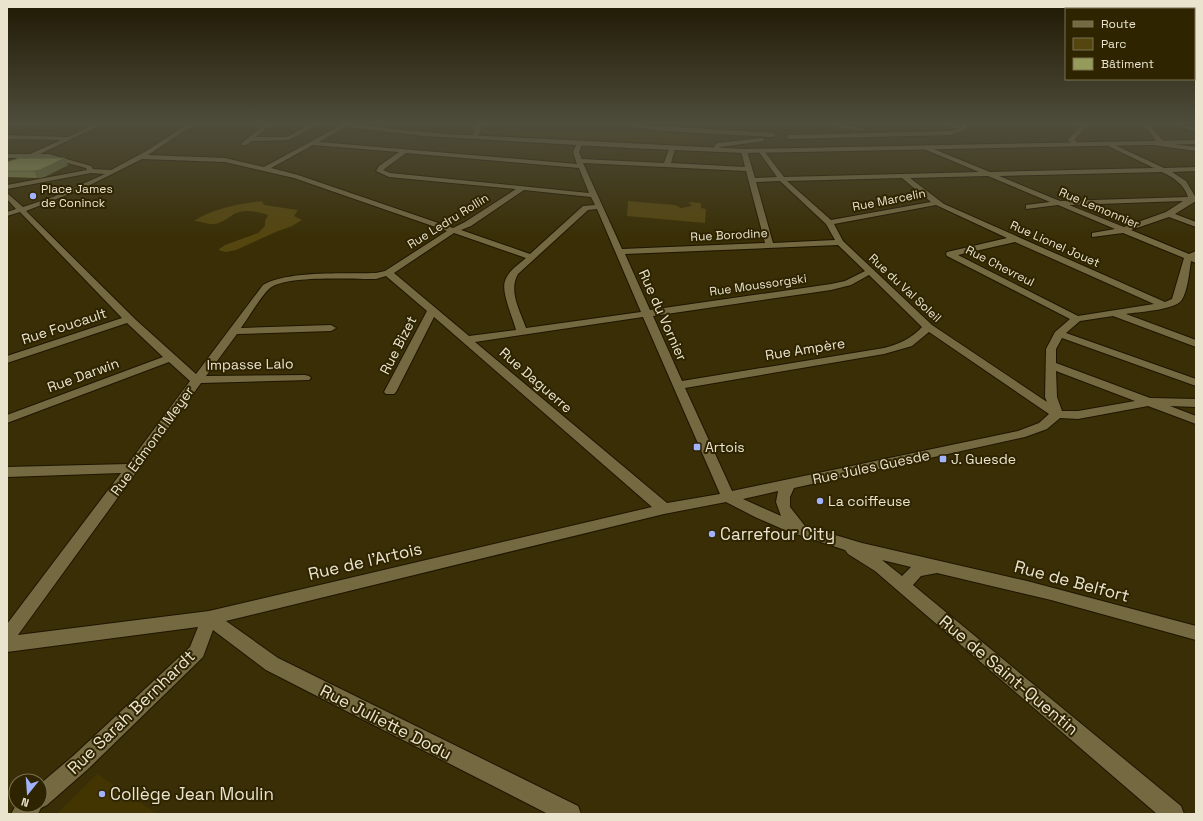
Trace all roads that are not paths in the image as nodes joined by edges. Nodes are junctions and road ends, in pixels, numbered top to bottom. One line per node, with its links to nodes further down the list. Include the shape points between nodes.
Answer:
1 (19, 161): 15 (street)
2 (68, 161): 20 (street, via 89,167)
3 (133, 161): 21 (street)
4 (227, 161): 16 (street)
5 (279, 161): 16 (street)
6 (390, 161): 27 (street, via 379,171 389,175)
7 (544, 161): 13 (street)
8 (668, 161): 14 (street)
9 (747, 161): 17 (street)
10 (769, 161): 25 (street, Rue du Val Soleil)
11 (958, 161): 22 (street, Rue Lemonnier)
12 (1145, 161): 19 (street)
13 (580, 164): 14 (street); 29 (street, Rue du Vornier)
14 (667, 165): 17 (street)
15 (7, 167)
16 (265, 169): 41 (street, via 296,176)
17 (749, 169): 24 (street)
18 (1196, 169): 19 (street)
19 (1163, 170): 22 (street); 30 (street, via 1182,180)
20 (91, 171): 21 (street); 26 (street)
21 (112, 172): 35 (street)
22 (989, 174): 23 (street); 32 (street, Rue Lemonnier)
23 (904, 177): 25 (street); 31 (street, Rue Marcelin)
24 (753, 180): 25 (street); 45 (street)
25 (782, 180): 38 (street, Rue du Val Soleil)
26 (7, 187)
27 (521, 188): 29 (street); 41 (street, Rue Ledru Rollin, via 468,224)
28 (7, 195): 35 (street, Rue Edmond Meyer)
29 (593, 196): 33 (street, Rue du Vornier)
30 (1194, 199): 32 (street); 37 (street)
31 (936, 203): 38 (street, Rue Marcelin); 43 (street, Rue Lionel Jouet)
32 (1059, 203): 34 (street); 40 (street, Rue Lemonnier)
33 (599, 207): 46 (street, Rue du Vornier); 47 (street, via 586,208)
34 (1029, 207)
35 (21, 210): 36 (street); 55 (street, Rue Edmond Meyer)
36 (7, 214)
37 (1169, 214): 39 (street); 40 (street)
38 (829, 223): 44 (street, Rue du Val Soleil)
39 (1196, 225)
40 (1124, 230): 42 (street); 48 (street, Rue Lemonnier)
41 (452, 231): 47 (street); 50 (street, Rue Ledru Rollin)
42 (1095, 235)
43 (1015, 239): 51 (street, Rue Lionel Jouet); 56 (street, Rue Chevreul, via 950,254)
44 (840, 242): 45 (street, Rue Borodine); 49 (street, Rue du Val Soleil)
45 (770, 245): 46 (street, Rue Borodine)
46 (620, 252): 54 (street, Rue du Vornier)
47 (531, 257): 60 (street, via 514,273 509,282 509,292)
48 (1193, 257): 51 (street, via 1179,296 1176,301)
49 (869, 272): 54 (street, Rue Moussorgski, via 848,283 831,287); 57 (street, Rue du Val Soleil)
50 (388, 274): 52 (street, Rue Daguerre); 59 (street, via 291,278 274,282 266,287)
51 (1165, 305): 53 (street)
52 (432, 312): 62 (street, Rue Daguerre); 71 (street, Rue Bizet)
53 (1113, 312): 56 (street); 63 (street)
54 (646, 313): 60 (street, Rue Moussorgski); 70 (street, Rue du Vornier)
55 (129, 319): 64 (street, Rue Edmond Meyer); 65 (street, Rue Foucault)
56 (1077, 319): 61 (street)
57 (928, 327): 70 (street, Rue Ampère, via 917,339 904,346 884,351); 74 (street, Rue du Val Soleil)
58 (332, 328): 59 (street)
59 (233, 331): 68 (street)
60 (522, 331): 62 (street, Rue Moussorgski)
61 (1059, 334): 66 (street, via 1051,349); 69 (street)
62 (466, 340): 81 (street, Rue Daguerre)
63 (1196, 344)
64 (170, 358): 68 (street, Rue Edmond Meyer); 75 (street, Rue Darwin)
65 (7, 360)
66 (1050, 365): 72 (street); 74 (street, via 1051,397)
67 (305, 378): 68 (street, Impasse Lalo)
68 (196, 380): 77 (street, Rue Edmond Meyer)
69 (1196, 383)
70 (680, 385): 80 (street, Rue du Vornier)
71 (390, 392)
72 (1150, 402): 73 (street); 74 (street, via 1078,415); 76 (street)
73 (1196, 403)
74 (1057, 414): 79 (street, Rue Jules Guesde, via 1043,426 1021,434)
75 (7, 419)
76 (1196, 420)
77 (133, 468): 78 (street); 88 (street, Rue Edmond Meyer)
78 (7, 472)
79 (789, 484): 80 (street, Rue Jules Guesde); 82 (street, Rue de Belfort, via 783,494 782,503 786,515)
80 (728, 497): 81 (street, Rue de l'Artois); 82 (street, Rue de Belfort, via 753,511)
81 (664, 510): 86 (street, Rue de l'Artois)
82 (801, 529): 83 (street, Rue de Belfort)
83 (841, 543): 84 (street, Rue de Belfort); 85 (street, Rue de Saint-Quentin, via 881,567)
84 (938, 567): 85 (street, Rue de Belfort, via 911,574); 87 (street, Rue de Belfort)
85 (904, 586): 92 (street, Rue de Saint-Quentin)
86 (209, 618): 89 (street, Rue de l'Artois); 90 (street, Rue Sarah Bernhardt, via 197,652); 91 (street, Rue Juliette Dodu, via 272,664)
87 (1196, 633)
88 (7, 637)
89 (7, 644)
90 (48, 791)
91 (570, 814)
92 (1173, 814)

